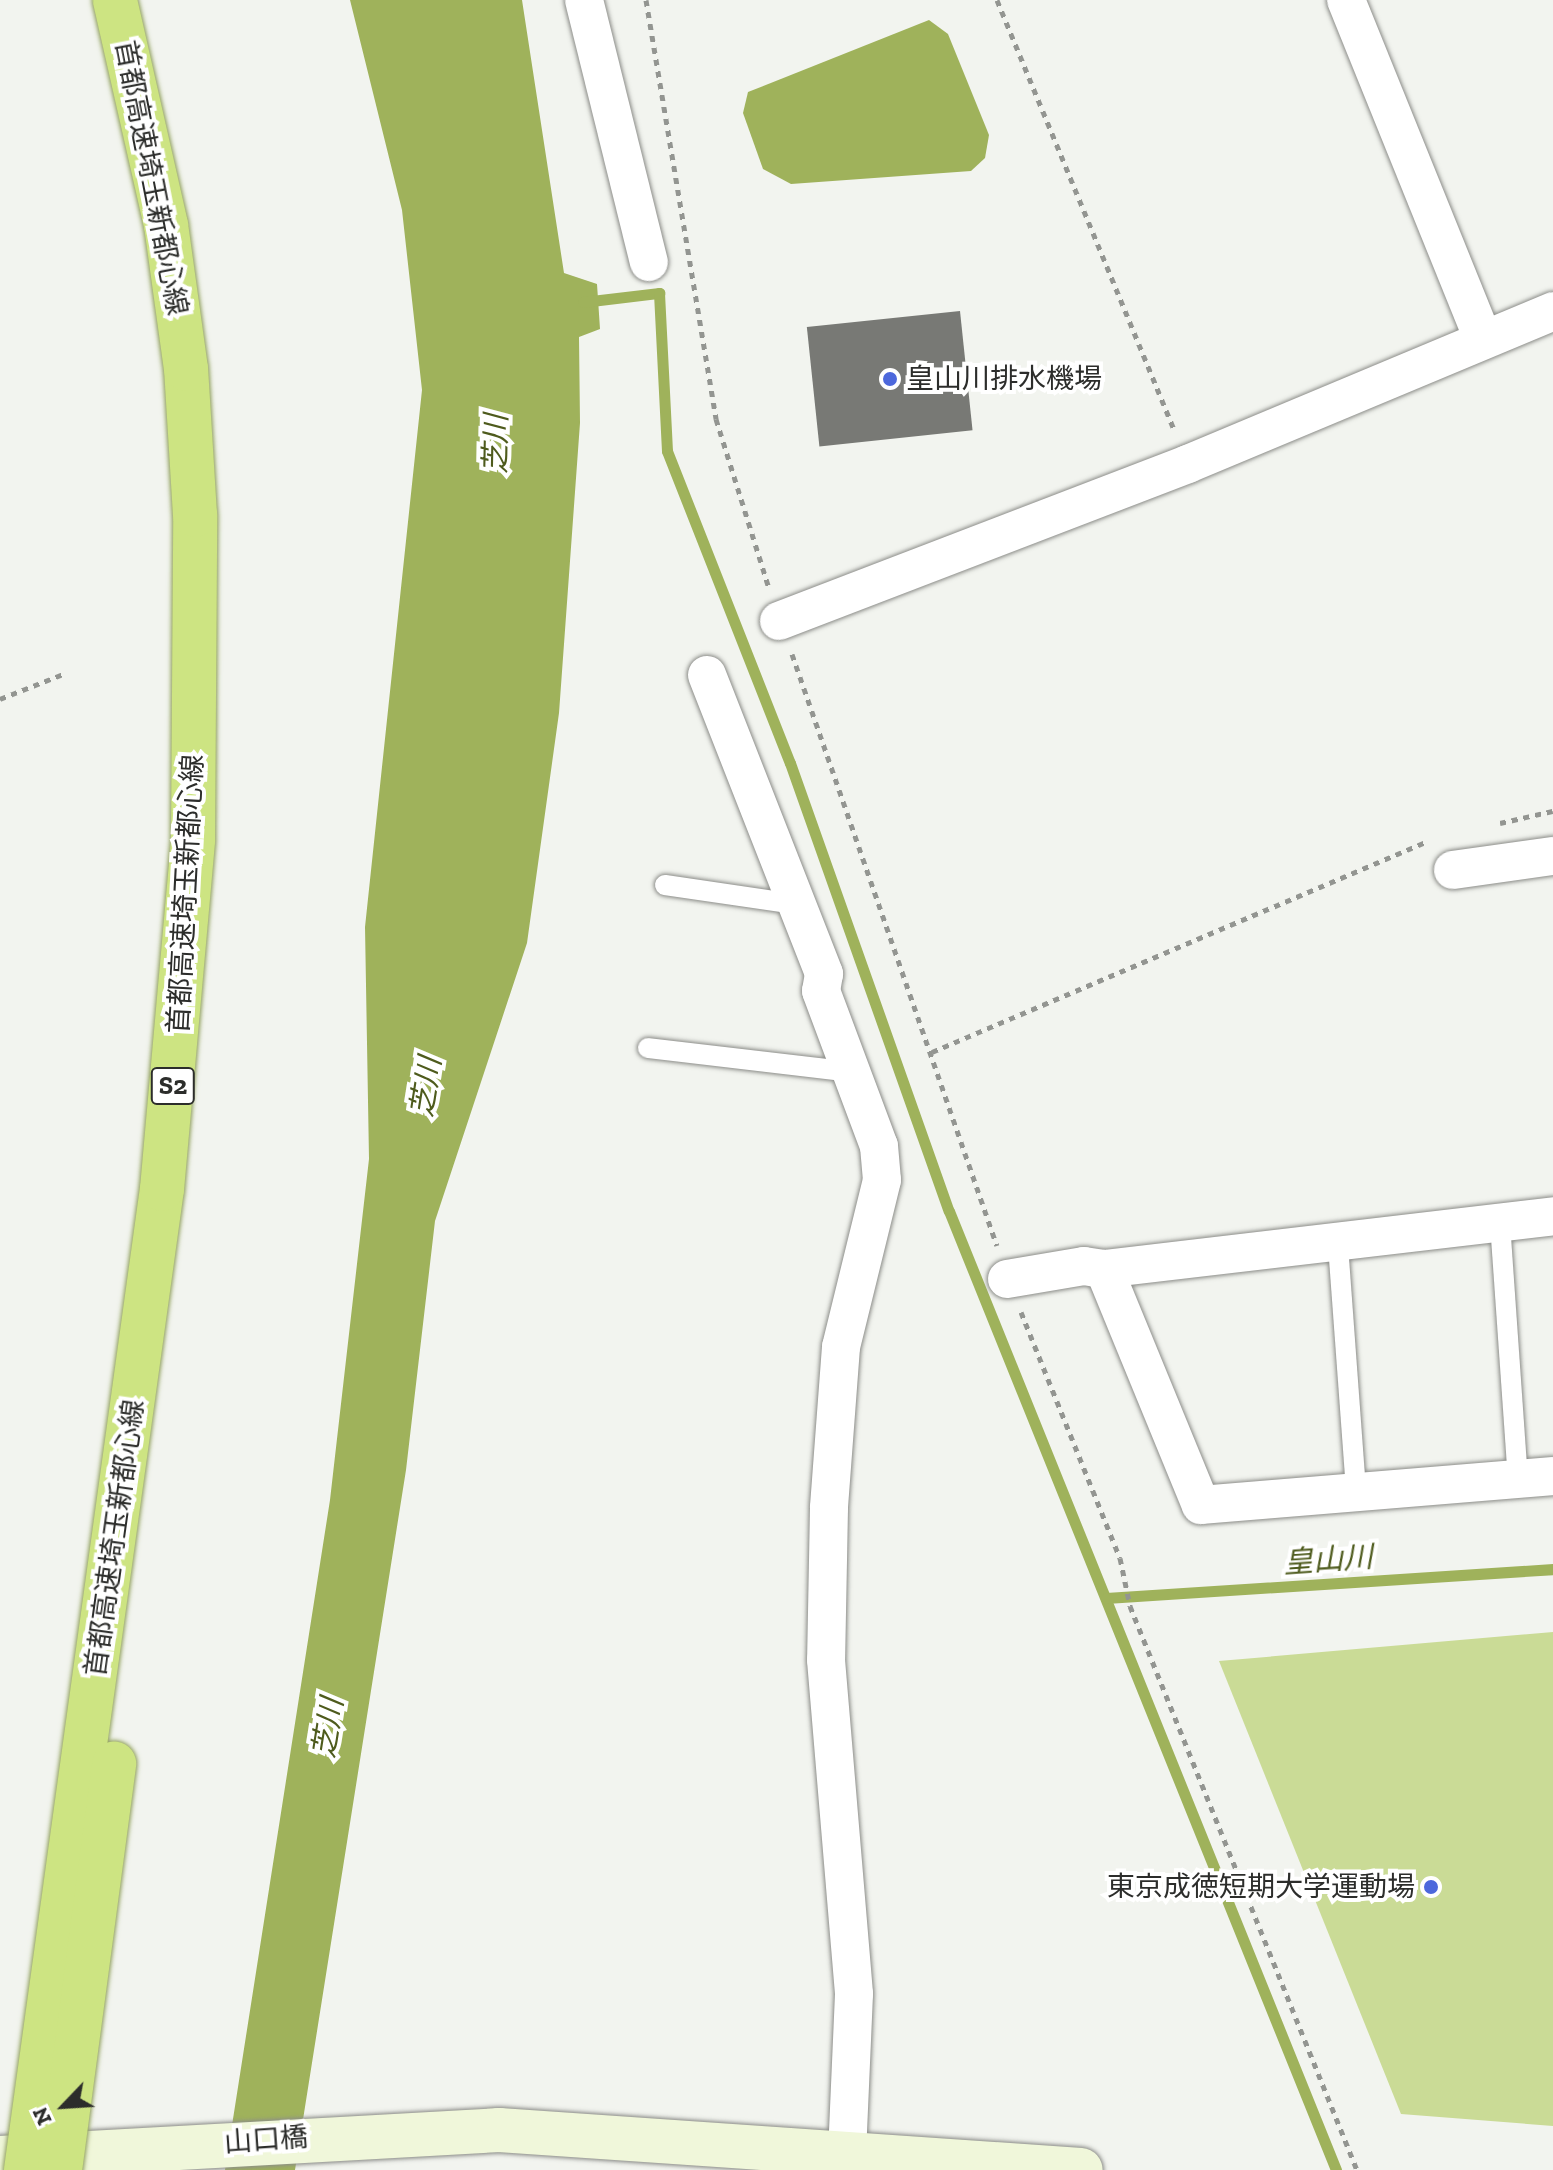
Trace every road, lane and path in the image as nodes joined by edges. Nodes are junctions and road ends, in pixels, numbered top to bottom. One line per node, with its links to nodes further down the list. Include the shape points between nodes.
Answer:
1 (115, 0): 32 (highway, 首都高速埼玉新都心線 / S2, bridge, via 166,225 186,369 195,515 193,839 162,1189)
2 (143, 0): 33 (highway, 首都高速埼玉新都心線 / S2, bridge, via 194,222 213,368 224,514 222,839 190,1195)
3 (584, 0): 6 (street)
4 (997, 0): 9 (path)
5 (1346, 0): 8 (street)
6 (649, 262)
7 (1553, 311): 8 (street)
8 (1483, 339): 9 (street)
9 (1188, 464): 10 (street)
10 (779, 621)
11 (63, 674): 13 (path)
12 (707, 675): 18 (street)
13 (0, 699)
14 (1409, 845): 20 (path)
15 (1553, 856): 16 (street)
16 (1453, 870)
17 (665, 885): 18 (lane)
18 (796, 904): 21 (street)
19 (648, 1048): 21 (lane)
20 (932, 1052)
21 (851, 1072): 31 (street, via 879,1146 882,1180 841,1347 829,1508 826,1660 854,1994)
22 (1553, 1216): 23 (street)
23 (1500, 1223): 24 (street); 27 (lane)
24 (1338, 1245): 25 (street); 28 (lane)
25 (1104, 1269): 26 (street, via 1084,1266); 28 (street, via 1201,1505)
26 (1007, 1279): 35 (path, via 1130,1586 1130,1606)
27 (1535, 1478): 28 (street)
28 (1356, 1492)
29 (648, 2156): 30 (street, 山口橋, via 499,2130 371,2133); 31 (street, 山口橋)
30 (0, 2158)
31 (853, 2160): 34 (street, 山口橋)
32 (26, 2170)
33 (60, 2170)
34 (1081, 2170)
35 (1357, 2170)

